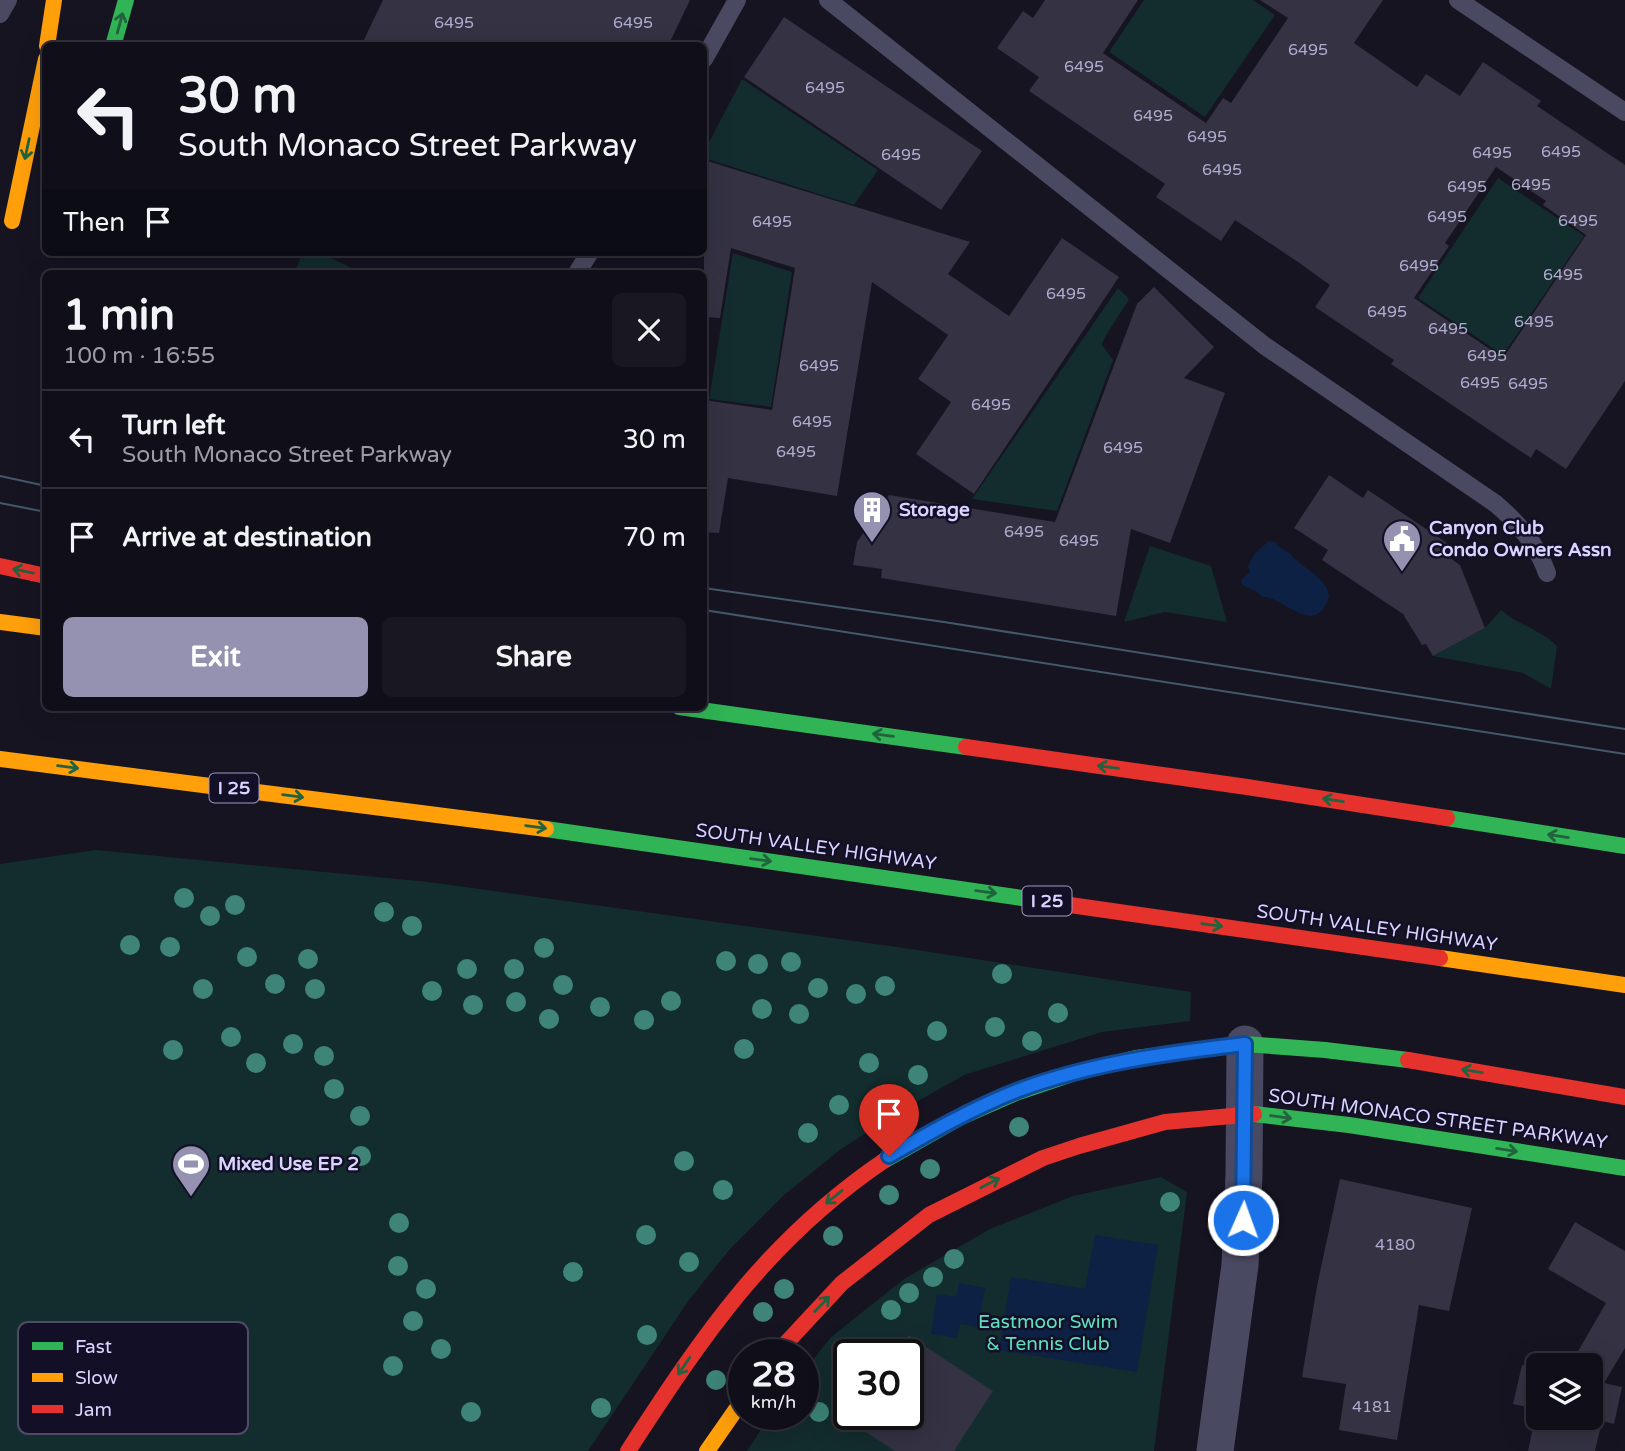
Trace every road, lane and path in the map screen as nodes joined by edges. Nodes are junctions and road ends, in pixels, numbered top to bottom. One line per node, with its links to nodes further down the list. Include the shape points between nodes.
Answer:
1 (8, 0): 7 (lane)
2 (54, 0): 8 (main road)
3 (126, 0): 9 (main road, one-way to 3)
4 (737, 0): 10 (lane)
5 (828, 0): 15 (lane, via 1265,346 1496,504 1531,540)
6 (1458, 0): 12 (lane)
7 (0, 14)
8 (48, 42)
9 (114, 42)
10 (707, 54)
11 (42, 77): 13 (main road, one-way to 13, via 9,227)
12 (1625, 112)
13 (32, 193)
14 (0, 566): 16 (main road, one-way to 14)
15 (1547, 573)
16 (42, 575)
17 (0, 622): 18 (main road)
18 (42, 627)
19 (707, 710): 21 (main road, one-way to 19)
20 (0, 759): 22 (main road, SOUTH VALLEY HIGHWAY / I 25, one-way to 22, via 481,820)
21 (1625, 846)
22 (1625, 985)
23 (1245, 1044): 24 (main road, one-way to 23, via 1380,1057); 25 (street); 29 (main road, one-way to 29, via 1144,1056 1044,1082 986,1104 889,1156 811,1216 759,1268 698,1345)
24 (1625, 1097)
25 (1246, 1113): 26 (main road, SOUTH MONACO STREET PARKWAY, one-way to 26); 27 (main road, SOUTH MONACO STREET PARKWAY, one-way to 25, via 842,1283 929,1215 1006,1175 1079,1146 1165,1122); 31 (street, via 1240,1265)
26 (1625, 1168)
27 (790, 1339)
28 (728, 1421): 30 (main road)
29 (628, 1451)
30 (707, 1451)
31 (1215, 1451)

